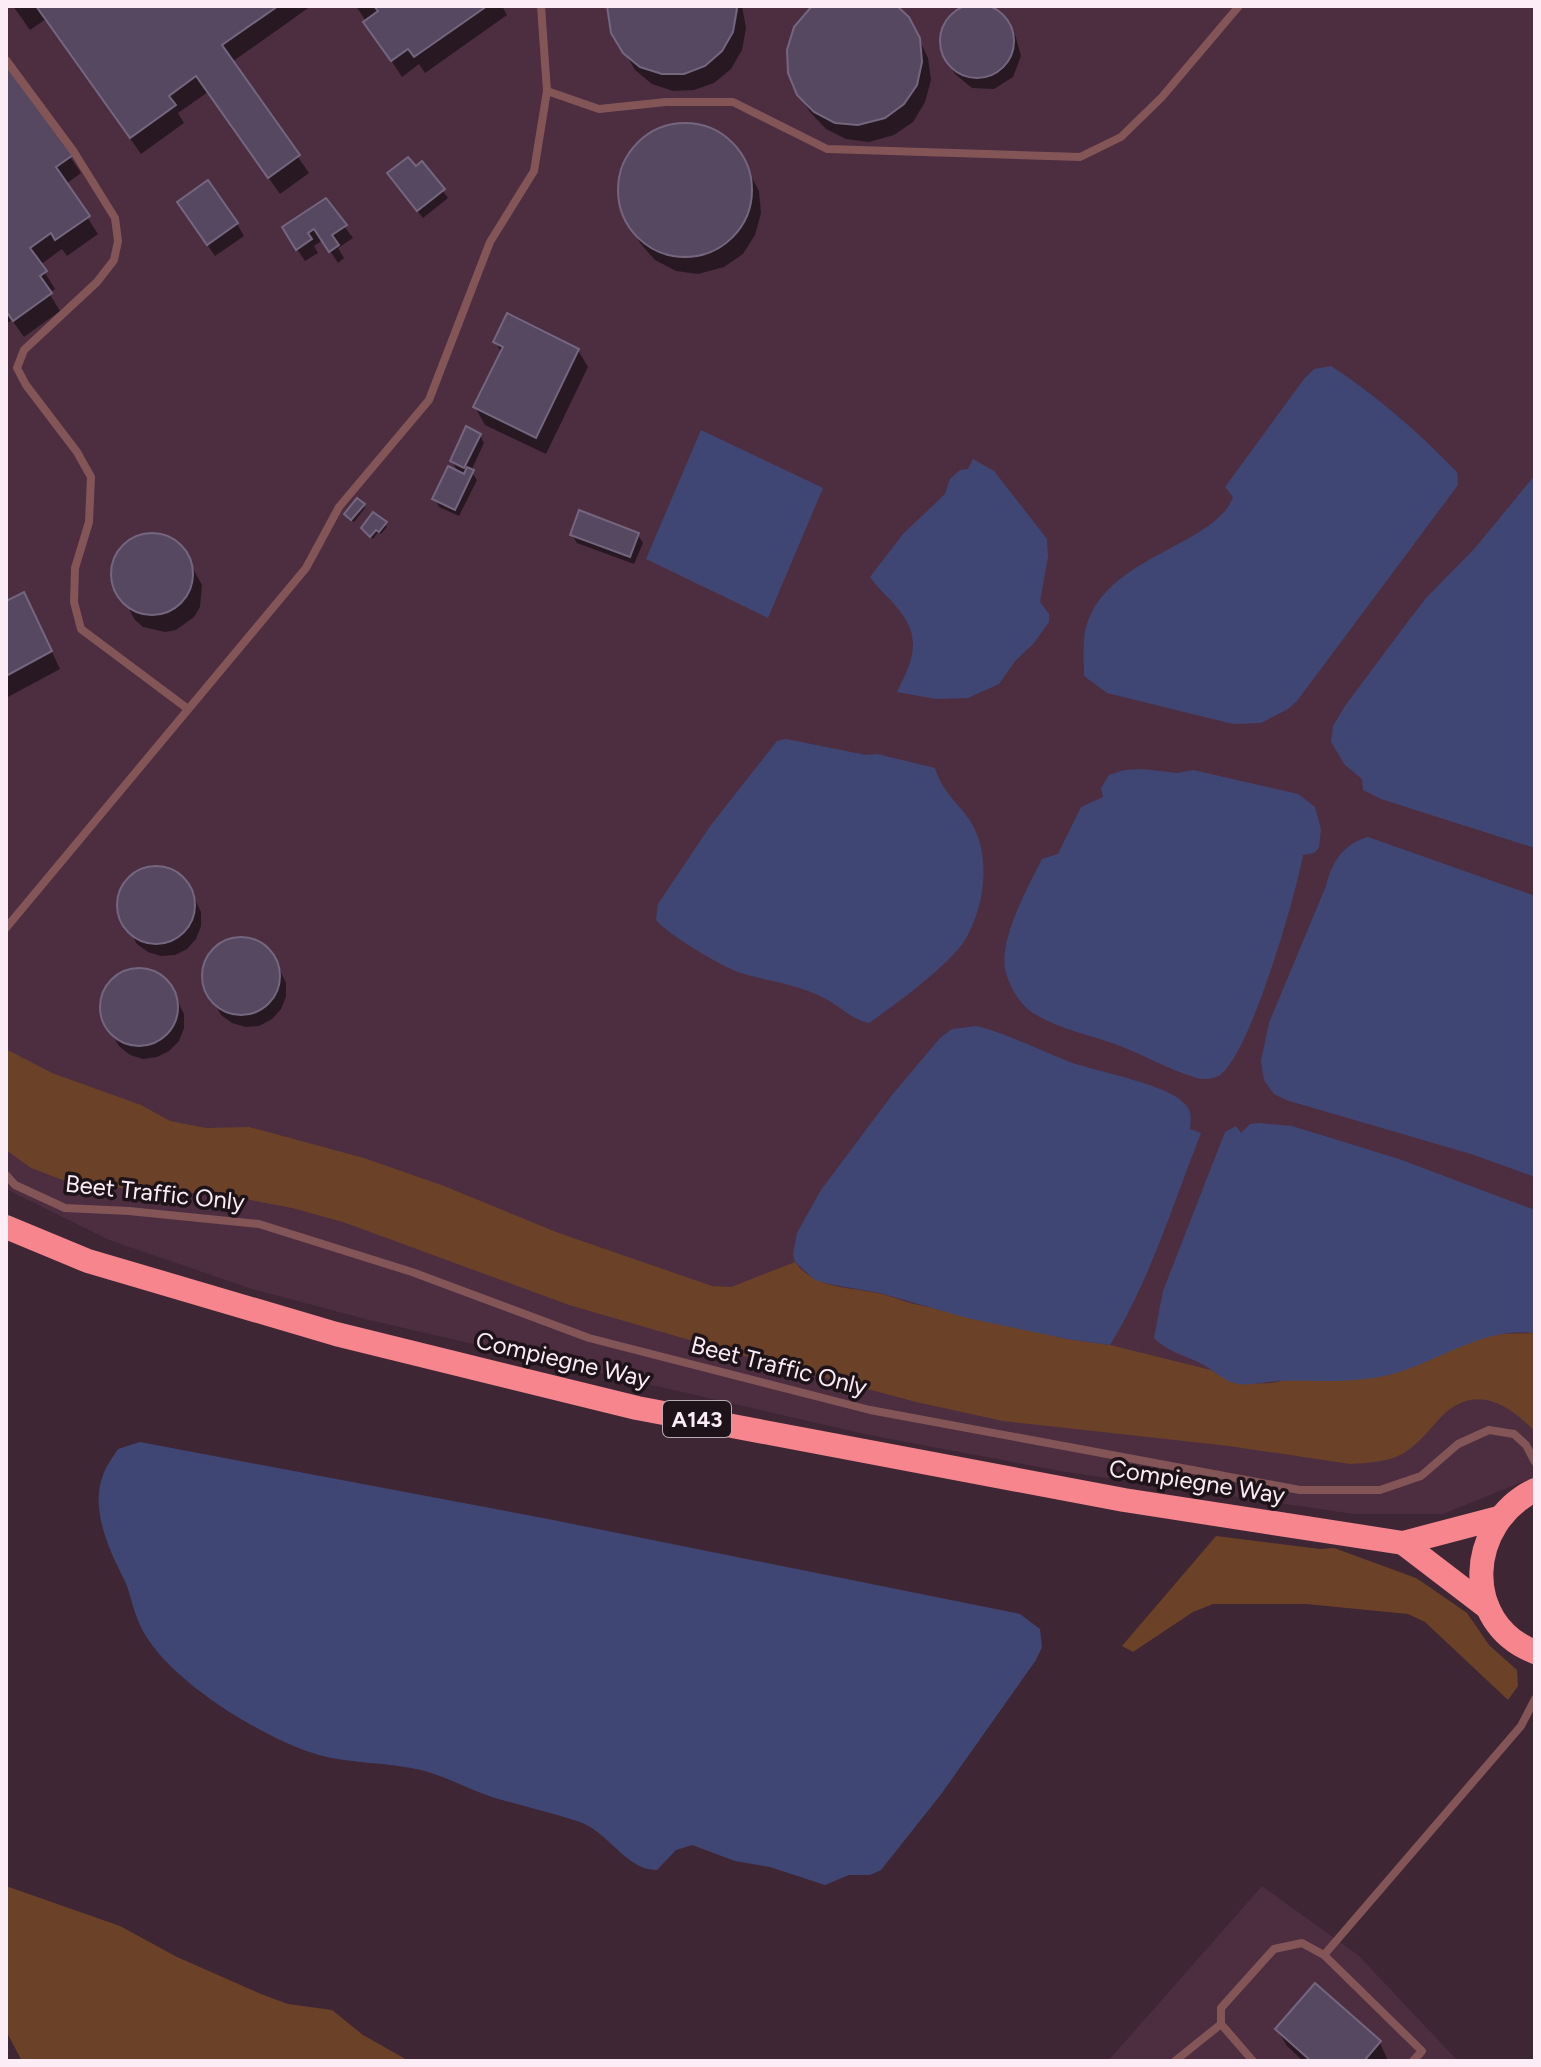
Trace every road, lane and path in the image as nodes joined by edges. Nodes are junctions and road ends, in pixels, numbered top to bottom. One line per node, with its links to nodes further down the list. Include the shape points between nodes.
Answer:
1 (541, 6): 4 (lane)
2 (1239, 6): 4 (lane, via 1121,137 1080,157 827,149 733,102 599,109)
3 (6, 60): 5 (lane, via 115,218 114,260 24,350 17,368 91,477 89,522 75,568 74,602 81,629)
4 (547, 91): 5 (lane, via 534,171 490,242 429,400 339,507 306,568)
5 (188, 709): 6 (lane)
6 (6, 928)
7 (6, 1175): 9 (lane, Beet Traffic Only, via 15,1185 65,1208 259,1224 412,1272 589,1338 870,1410 1300,1490 1380,1490 1421,1476 1458,1444 1489,1430 1514,1434)
8 (6, 1227): 12 (highway, Compiegne Way / A143, via 88,1261 336,1334 637,1408 1124,1500)
9 (1535, 1462)
10 (1535, 1490): 11 (highway)
11 (1498, 1518): 12 (highway, Compiegne Way / A143); 13 (highway, via 1481,1561)
12 (1403, 1543): 13 (highway, Compiegne Way / A143)
13 (1488, 1608): 14 (highway, Compiegne Way, via 1503,1631)
14 (1535, 1652)
15 (1535, 1699): 16 (lane, via 1521,1726)
16 (1324, 1955): 17 (lane, via 1302,1943 1274,1949 1221,2008); 20 (lane, via 1422,2051)
17 (1221, 2024): 18 (lane); 19 (lane)
18 (1175, 2061)
19 (1253, 2061)
20 (1413, 2061)

